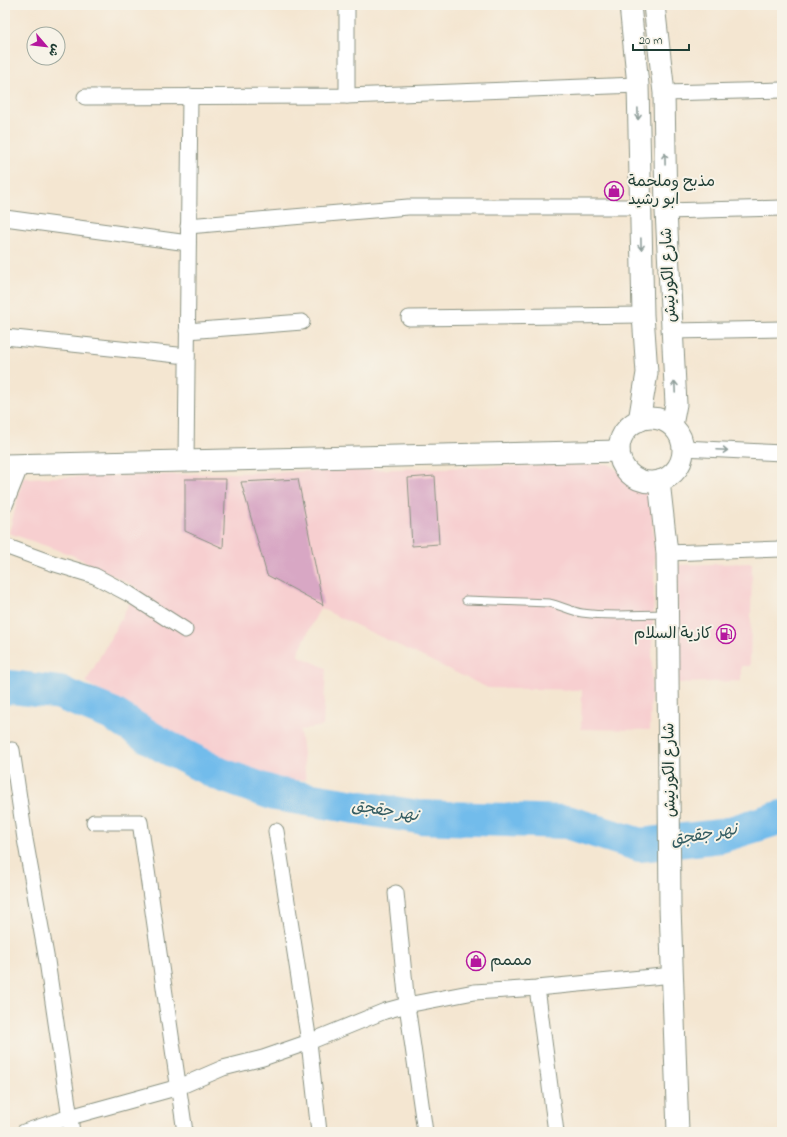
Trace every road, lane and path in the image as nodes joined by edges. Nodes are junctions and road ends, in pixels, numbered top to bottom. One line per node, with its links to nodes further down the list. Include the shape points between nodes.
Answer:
1 (347, 5): 8 (street)
2 (630, 5): 4 (street, شارع الكورنيش)
3 (654, 5): 6 (street, شارع الكورنيش)
4 (638, 85): 8 (street); 10 (street, شارع الكورنيش, one-way to 10)
5 (782, 90): 6 (street)
6 (664, 92): 12 (street, شارع الكورنيش, one-way to 6)
7 (190, 96): 8 (street); 9 (street); 14 (street)
8 (347, 96)
9 (85, 97)
10 (640, 206): 14 (street, via 408,207); 16 (street, شارع الكورنيش, one-way to 16)
11 (782, 208): 12 (street)
12 (666, 211): 21 (street, شارع الكورنيش)
13 (5, 218): 15 (street)
14 (188, 226): 15 (street)
15 (188, 243): 20 (street)
16 (643, 315): 17 (street); 24 (street, شارع الكورنيش, via 647,373)
17 (409, 318)
18 (302, 322): 20 (street)
19 (782, 329): 21 (street)
20 (187, 331): 23 (street)
21 (672, 331): 25 (street, شارع الكورنيش, one-way to 21, via 676,404)
22 (5, 337): 23 (street)
23 (187, 356): 29 (street)
24 (639, 421): 25 (street, via 650,418); 27 (street, via 624,433)
25 (672, 425): 26 (street, via 680,435)
26 (683, 448): 28 (street, one-way to 28); 31 (street, via 682,459 677,469)
27 (619, 451): 29 (street); 31 (street, via 621,460 632,476 650,482)
28 (782, 453)
29 (186, 461): 30 (street)
30 (13, 465): 32 (street)
31 (659, 481): 35 (street, شارع الكورنيش)
32 (5, 505)
33 (5, 546): 38 (street, via 95,576 129,594)
34 (782, 549): 35 (street)
35 (667, 553): 37 (street, شارع الكورنيش)
36 (466, 600): 37 (lane, via 549,603 588,614)
37 (668, 614): 43 (street, شارع الكورنيش, via 670,907)
38 (185, 630)
39 (12, 750): 48 (street)
40 (94, 822): 47 (street, via 140,822)
41 (276, 831): 46 (street)
42 (396, 893): 45 (street)
43 (673, 975): 44 (street); 54 (street, شارع الكورنيش)
44 (537, 988): 45 (street, via 474,992); 53 (street)
45 (407, 1005): 46 (street, via 385,1011); 52 (street)
46 (309, 1042): 47 (street, via 263,1058 223,1068); 51 (street)
47 (179, 1087): 48 (street); 50 (street)
48 (71, 1125): 49 (street)
49 (24, 1132)
50 (185, 1132)
51 (319, 1132)
52 (425, 1132)
53 (556, 1132)
54 (678, 1132)

